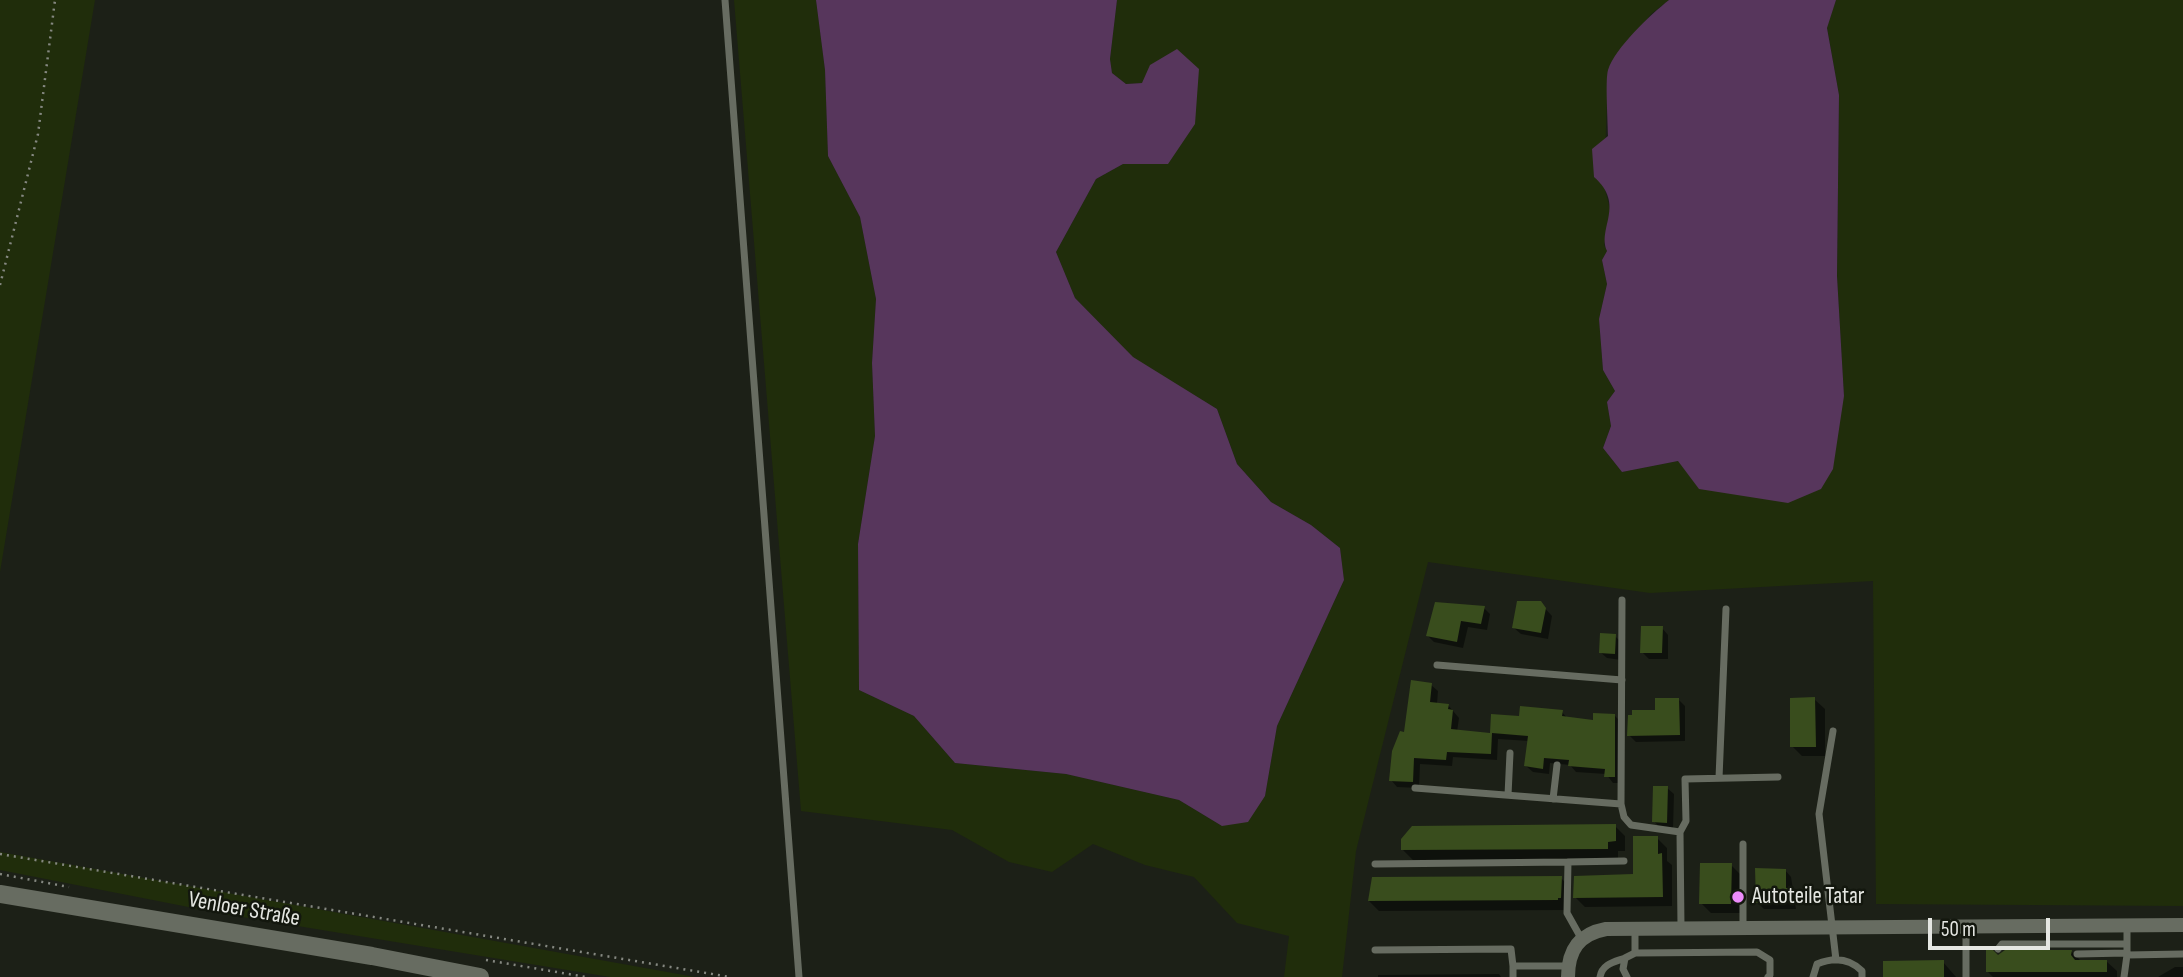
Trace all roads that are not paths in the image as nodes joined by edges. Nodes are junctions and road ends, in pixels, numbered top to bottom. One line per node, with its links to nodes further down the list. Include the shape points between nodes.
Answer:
1 (725, 0): 42 (lane)
2 (1622, 600): 5 (lane)
3 (1726, 609): 10 (lane)
4 (1437, 665): 5 (lane)
5 (1622, 680): 14 (lane)
6 (1833, 731): 22 (lane, via 1819,814)
7 (1510, 753): 12 (lane)
8 (1557, 765): 13 (lane)
9 (1778, 777): 10 (lane)
10 (1719, 778): 15 (lane, via 1685,779 1686,821)
11 (1415, 788): 12 (lane)
12 (1508, 795): 13 (lane)
13 (1553, 799): 14 (lane)
14 (1621, 804): 15 (lane, via 1623,817 1631,825)
15 (1680, 832): 25 (lane)
16 (1743, 844): 26 (lane)
17 (1623, 861): 18 (lane)
18 (1568, 862): 19 (lane); 28 (lane, via 1567,913)
19 (1375, 864)
20 (0, 894): 41 (main road, Venloer Straße)
21 (2183, 925): 24 (street)
22 (1833, 926): 23 (street); 26 (street); 37 (lane)
23 (1966, 926): 24 (street); 48 (lane)
24 (2127, 926): 29 (lane)
25 (1681, 927): 26 (street); 27 (street)
26 (1744, 927)
27 (1634, 928): 28 (street, via 1606,929); 32 (lane)
28 (1581, 938): 39 (street, via 1574,946)
29 (2127, 944): 30 (lane, via 2002,944); 34 (lane)
30 (1998, 949)
31 (1375, 950): 38 (lane, via 1511,949)
32 (1635, 953): 36 (lane); 40 (lane, via 1757,952 1770,960)
33 (2077, 954): 34 (lane)
34 (2127, 954): 35 (lane); 49 (lane)
35 (2183, 954)
36 (1625, 958): 44 (lane, via 1608,964); 45 (lane)
37 (1836, 960): 46 (lane, via 1817,964); 47 (lane, via 1856,964)
38 (1513, 966): 39 (lane); 43 (lane)
39 (1568, 971)
40 (1769, 976)
41 (480, 977)
42 (799, 977)
43 (1513, 977)
44 (1600, 977)
45 (1627, 977)
46 (1813, 977)
47 (1862, 977)
48 (1966, 977)
49 (2124, 977)

